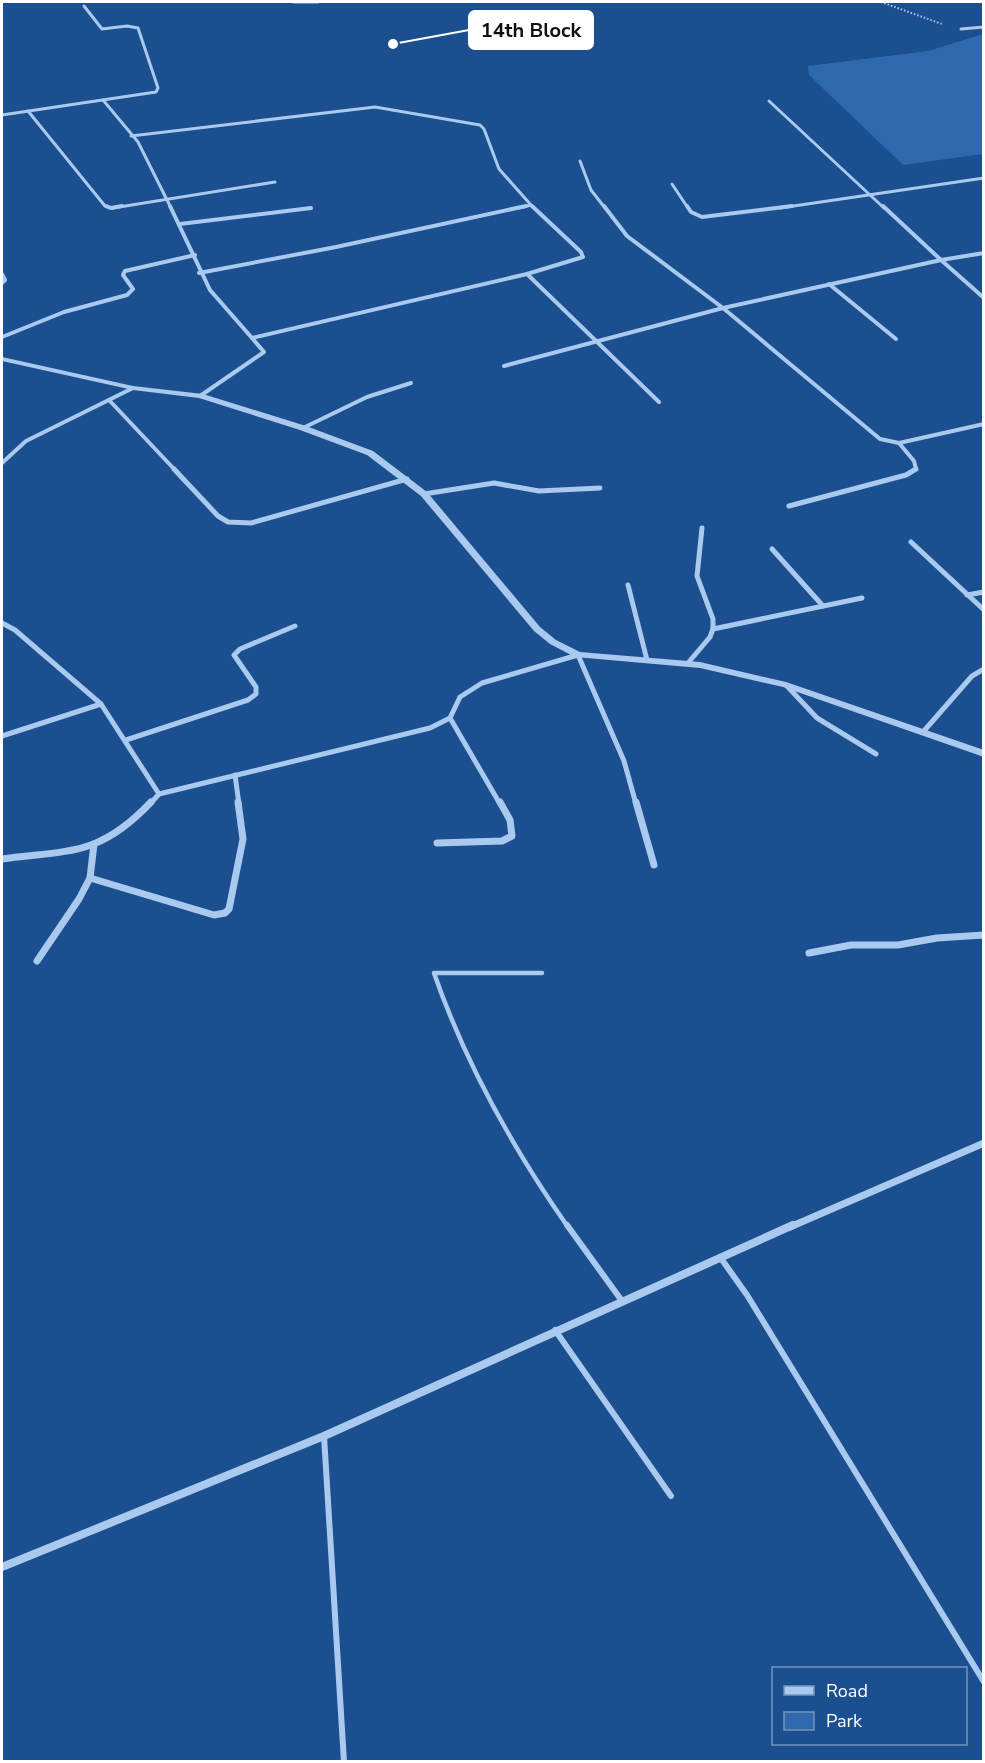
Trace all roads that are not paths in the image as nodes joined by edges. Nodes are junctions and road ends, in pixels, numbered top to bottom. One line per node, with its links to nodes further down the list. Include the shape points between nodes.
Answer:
1 (294, 2): 2 (street)
2 (318, 2)
3 (84, 6): 6 (street, via 102,29 138,28 158,88 148,94)
4 (984, 27): 5 (street)
5 (961, 28)
6 (103, 100): 8 (street); 10 (street)
7 (769, 101): 15 (street)
8 (28, 111): 9 (street); 16 (street, via 105,206 119,208)
9 (2, 115)
10 (131, 136): 16 (street, via 138,142); 17 (street, via 385,107 480,126 499,169)
11 (580, 161): 29 (street, via 591,190 627,236)
12 (984, 178): 15 (street)
13 (276, 182): 16 (street)
14 (672, 184): 15 (street, via 691,212 702,217)
15 (873, 195): 22 (street)
16 (166, 200): 19 (street)
17 (531, 205): 23 (street); 25 (street, via 583,257)
18 (311, 208): 19 (street)
19 (180, 225): 21 (street)
20 (984, 253): 22 (street)
21 (195, 255): 23 (street); 30 (street, via 125,271 123,275 133,289 127,296 64,312)
22 (941, 260): 27 (street); 28 (street)
23 (199, 273): 31 (street, via 222,306)
24 (2, 274): 26 (street)
25 (527, 274): 31 (street); 33 (street)
26 (2, 283)
27 (829, 284): 29 (street); 32 (street)
28 (984, 298)
29 (723, 308): 33 (street); 43 (street, via 880,439)
30 (2, 337)
31 (252, 338): 38 (street, via 264,352)
32 (896, 339)
33 (597, 342): 35 (street); 40 (street)
34 (2, 359): 37 (street)
35 (504, 366)
36 (411, 383): 42 (street, via 367,397)
37 (133, 388): 38 (street); 39 (street)
38 (200, 396): 42 (street)
39 (110, 400): 44 (street, via 26,441); 45 (street, via 218,516 228,522 251,523)
40 (659, 402)
41 (984, 424): 43 (street)
42 (303, 428): 45 (street, via 370,453)
43 (899, 443): 48 (street, via 916,469 906,475)
44 (2, 463)
45 (408, 479): 47 (street)
46 (600, 488): 47 (street, via 539,491 494,483)
47 (424, 494): 61 (street, via 537,629)
48 (789, 506)
49 (702, 528): 60 (street, via 697,576)
50 (911, 542): 54 (street)
51 (772, 549): 56 (street)
52 (628, 585): 62 (street)
53 (984, 592): 54 (street)
54 (968, 595): 57 (street)
55 (862, 598): 56 (street)
56 (823, 606): 60 (street)
57 (984, 610)
58 (2, 624): 66 (street, via 15,630)
59 (295, 626): 70 (street, via 234,655 256,687 256,694)
60 (713, 629): 63 (street)
61 (578, 655): 62 (street); 67 (street, via 469,689 457,699); 78 (street, via 624,761)
62 (647, 660): 63 (street)
63 (688, 663): 65 (street)
64 (984, 669): 68 (street, via 972,676)
65 (786, 685): 68 (street); 71 (street, via 817,718)
66 (101, 704): 69 (street); 70 (street)
67 (450, 718): 73 (street, via 430,728); 75 (street, via 513,830 512,836 502,841)
68 (923, 732): 72 (street)
69 (2, 736)
70 (126, 740): 74 (street)
71 (876, 754)
72 (984, 754)
73 (235, 775): 74 (street); 79 (street, via 243,839 225,913 214,915)
74 (159, 794): 76 (street, via 128,826)
75 (437, 843)
76 (94, 844): 77 (street); 79 (street)
77 (2, 858)
78 (654, 865)
79 (90, 878): 82 (street)
80 (984, 935): 81 (street, via 898,945 850,945)
81 (809, 953)
82 (37, 961)
83 (542, 973): 86 (lane, via 434,973 448,1019 476,1083 540,1188)
84 (984, 1143): 85 (street)
85 (720, 1257): 86 (street); 91 (lane)
86 (622, 1301): 87 (street)
87 (555, 1330): 88 (street); 89 (lane)
88 (324, 1436): 90 (street); 92 (lane)
89 (671, 1496)
90 (2, 1567)
91 (984, 1682)
92 (344, 1761)

